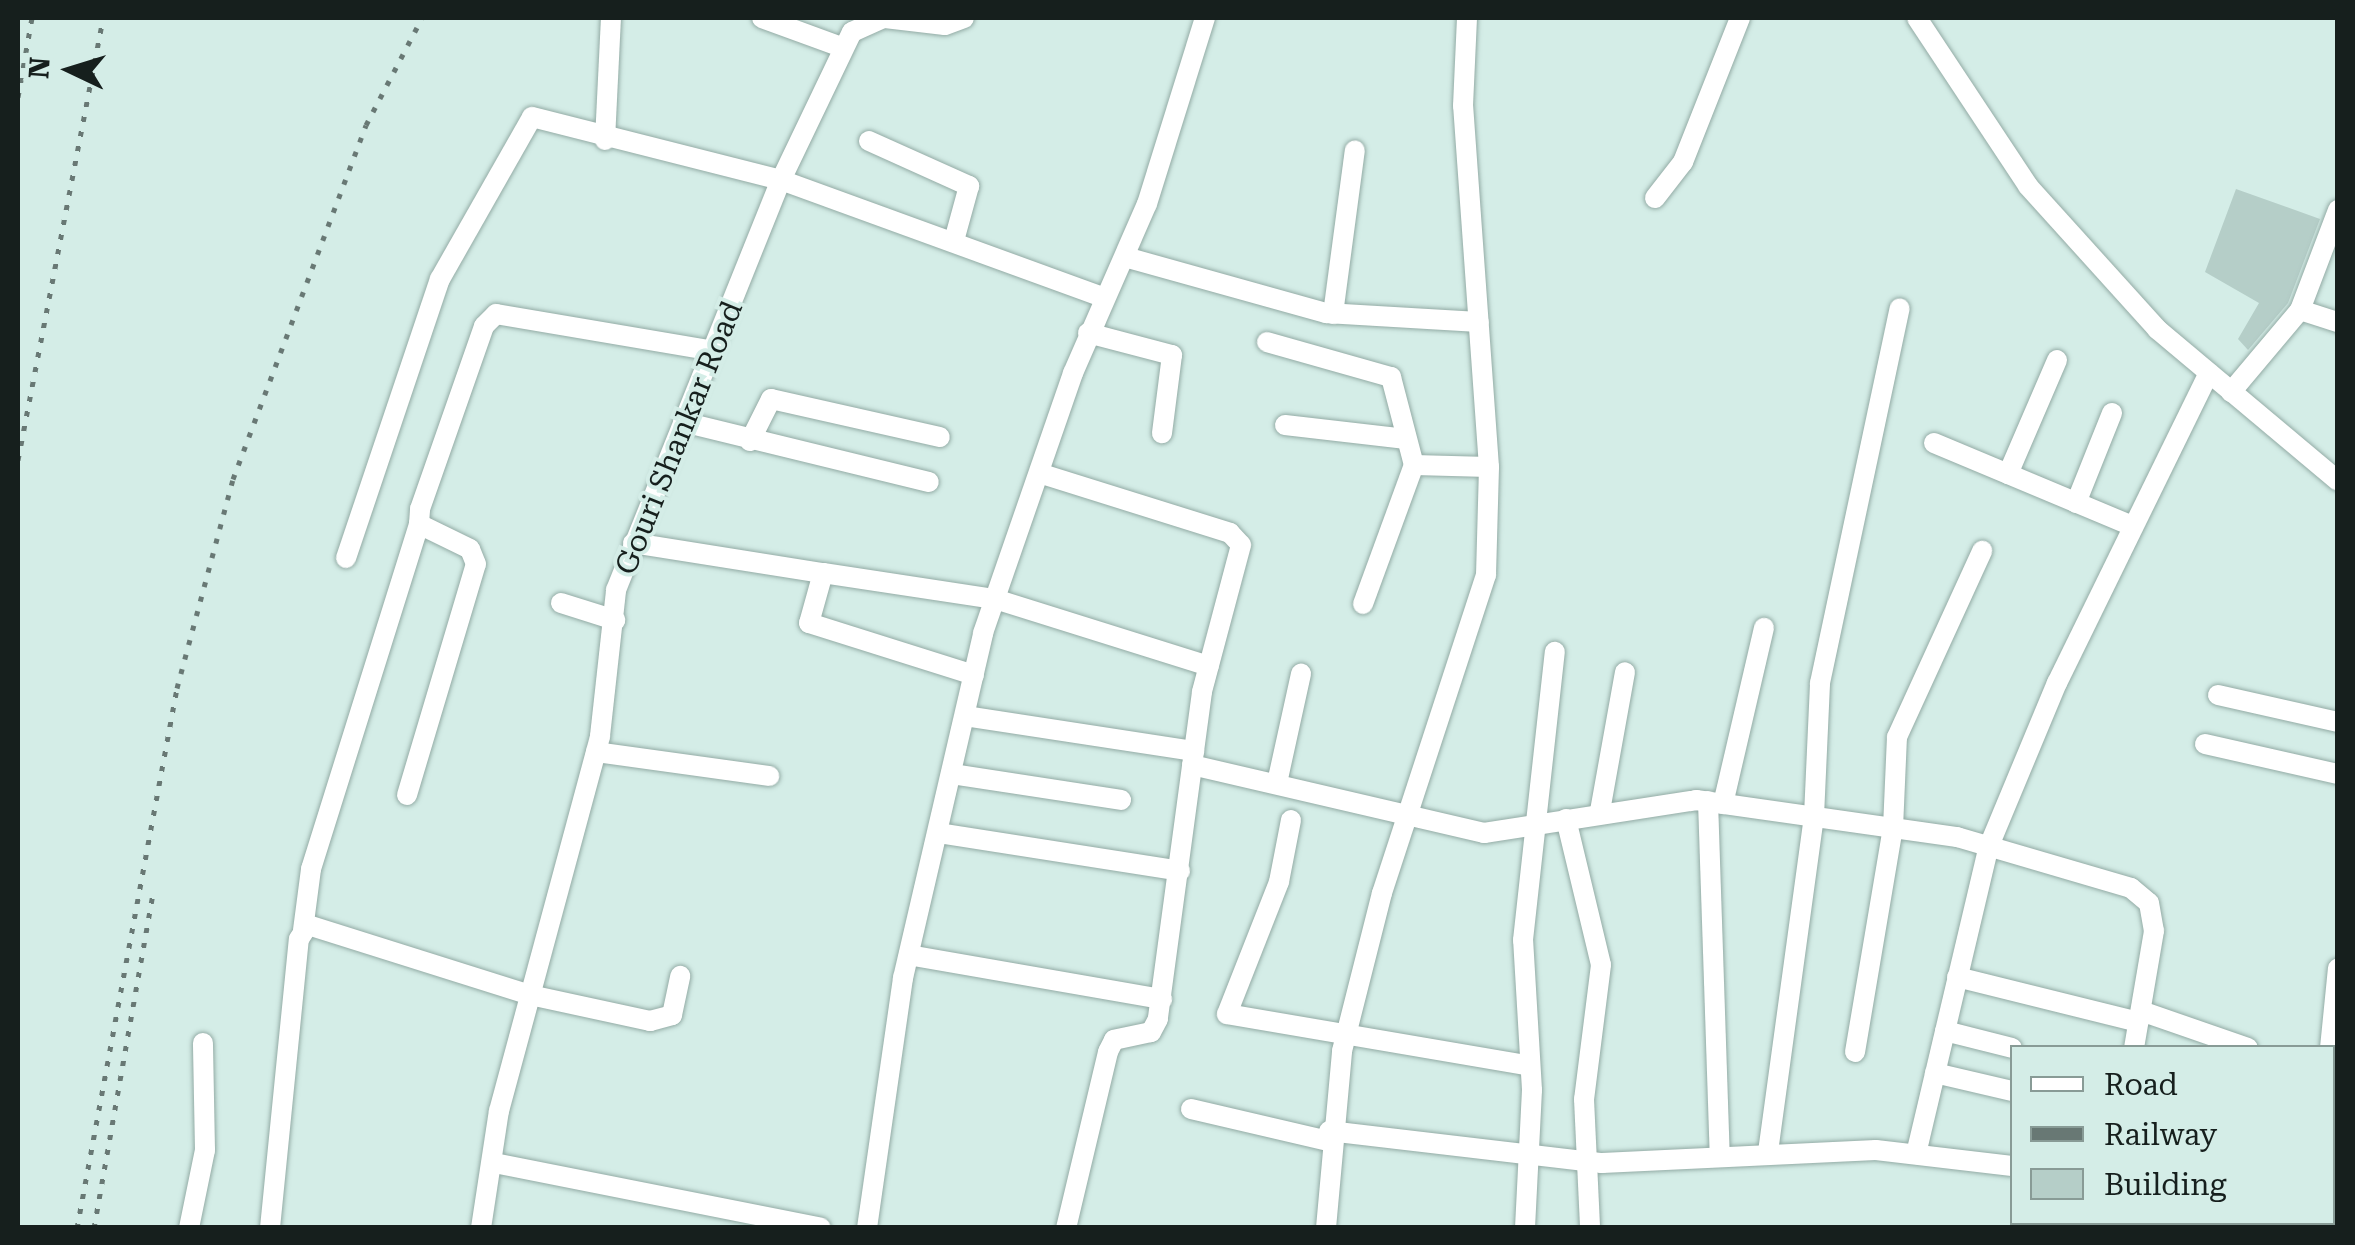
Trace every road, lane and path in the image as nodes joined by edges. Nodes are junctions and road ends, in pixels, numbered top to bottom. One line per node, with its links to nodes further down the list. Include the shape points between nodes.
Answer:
1 (610, 18): 10 (street)
2 (762, 18): 9 (street)
3 (884, 18): 4 (street, Gouri Shankar Road, via 945,26); 9 (street, Gouri Shankar Road, via 863,22)
4 (964, 18)
5 (1205, 18): 17 (street)
6 (1466, 18): 22 (street, via 1463,106)
7 (1740, 18): 14 (street, via 1683,162)
8 (1918, 18): 28 (street, via 2028,186)
9 (844, 48): 13 (street, Gouri Shankar Road)
10 (605, 140): 13 (street); 49 (street, via 541,117 522,123 440,279)
11 (869, 141): 16 (street, via 969,186)
12 (1355, 150): 21 (street)
13 (780, 180): 16 (street); 26 (street, Gouri Shankar Road, via 756,256)
14 (1654, 198)
15 (2338, 210): 20 (street)
16 (954, 241): 18 (street)
17 (1125, 257): 18 (street); 21 (street)
18 (1102, 298): 24 (street)
19 (1900, 308): 75 (street, via 1820,683)
20 (2300, 310): 23 (street); 29 (street)
21 (1333, 314): 22 (street)
22 (1479, 322): 39 (street)
23 (2338, 322)
24 (1088, 333): 33 (street, via 1172,355); 40 (street)
25 (1267, 342): 35 (street, via 1391,377)
26 (708, 350): 31 (street, Gouri Shankar Road); 45 (street, via 491,316)
27 (2056, 360): 41 (street)
28 (2209, 373): 29 (street); 46 (street)
29 (2231, 392): 42 (street)
30 (2112, 413): 44 (street)
31 (684, 422): 36 (street); 47 (street, Gouri Shankar Road)
32 (1285, 425): 35 (street)
33 (1162, 434)
34 (940, 437): 36 (street, via 771,399)
35 (1406, 439): 38 (street)
36 (750, 441): 43 (street)
37 (1934, 443): 41 (street)
38 (1414, 465): 39 (street); 53 (street)
39 (1490, 467): 76 (street, via 1478,618)
40 (1042, 474): 51 (street); 57 (street, via 1238,538)
41 (2008, 474): 44 (street)
42 (2338, 481)
43 (929, 482)
44 (2076, 503): 46 (street)
45 (419, 524): 71 (street, via 470,549 476,564); 84 (street, via 312,869)
46 (2132, 526): 82 (street)
47 (633, 543): 50 (street); 54 (street, Gouri Shankar Road)
48 (1982, 551): 80 (street, via 1902,718)
49 (346, 558)
50 (823, 574): 51 (street); 60 (street, via 808,623)
51 (995, 599): 57 (street); 60 (street)
52 (561, 603): 54 (street)
53 (1362, 604)
54 (615, 620): 65 (street, Gouri Shankar Road)
55 (1764, 628): 73 (street)
56 (1555, 652): 79 (street)
57 (1209, 666): 66 (street)
58 (1625, 672): 74 (street)
59 (1300, 674): 70 (street)
60 (974, 675): 62 (street)
61 (2218, 695): 63 (street)
62 (965, 716): 66 (street); 67 (street)
63 (2338, 722)
64 (2205, 744): 68 (street)
65 (596, 752): 69 (street); 90 (street, Gouri Shankar Road)
66 (1193, 758): 70 (street); 83 (street)
67 (952, 774): 72 (street); 81 (street)
68 (2338, 774)
69 (770, 776)
70 (1277, 783): 76 (street)
71 (407, 795)
72 (1121, 800)
73 (1716, 802): 74 (street); 75 (street); 107 (street)
74 (1600, 812): 77 (street)
75 (1814, 816): 80 (street); 105 (street)
76 (1407, 817): 79 (street, via 1484,833); 93 (street)
77 (1566, 819): 79 (street); 109 (street, via 1601,966 1586,1075)
78 (1292, 820): 93 (street, via 1279,882 1227,1014)
79 (1534, 826): 100 (street, via 1522,980)
80 (1893, 828): 82 (street); 99 (street)
81 (938, 833): 83 (street); 85 (street)
82 (1989, 846): 88 (street); 91 (street, via 2141,893 2154,931)
83 (1180, 872): 89 (street)
84 (303, 930): 90 (street, via 350,931); 113 (street)
85 (909, 955): 89 (street); 116 (street)
86 (2338, 968): 97 (street)
87 (680, 976): 90 (street, via 667,1021)
88 (1957, 978): 91 (street); 92 (street)
89 (1162, 999): 117 (street, via 1152,1032 1114,1040 1108,1052)
90 (528, 1004): 110 (street, Gouri Shankar Road)
91 (2140, 1016): 95 (street); 96 (street)
92 (1945, 1031): 98 (street); 101 (street)
93 (1345, 1040): 100 (street); 104 (street)
94 (203, 1043): 112 (street, via 205,1150)
95 (2135, 1045)
96 (2238, 1045)
97 (2331, 1045)
98 (2010, 1047)
99 (1855, 1052)
100 (1530, 1066): 108 (street)
101 (1935, 1074): 102 (street); 106 (street)
102 (2010, 1091)
103 (1190, 1109): 104 (street)
104 (1329, 1136): 108 (street); 118 (street)
105 (1768, 1152): 106 (street); 107 (street)
106 (1916, 1154): 111 (street)
107 (1720, 1155): 109 (street)
108 (1530, 1158): 109 (street); 119 (street)
109 (1588, 1162): 120 (street)
110 (494, 1163): 114 (street, Gouri Shankar Road); 115 (street)
111 (2010, 1166)
112 (189, 1228)
113 (270, 1228)
114 (481, 1228)
115 (821, 1228)
116 (867, 1228)
117 (1066, 1228)
118 (1326, 1228)
119 (1525, 1228)
120 (1590, 1228)

